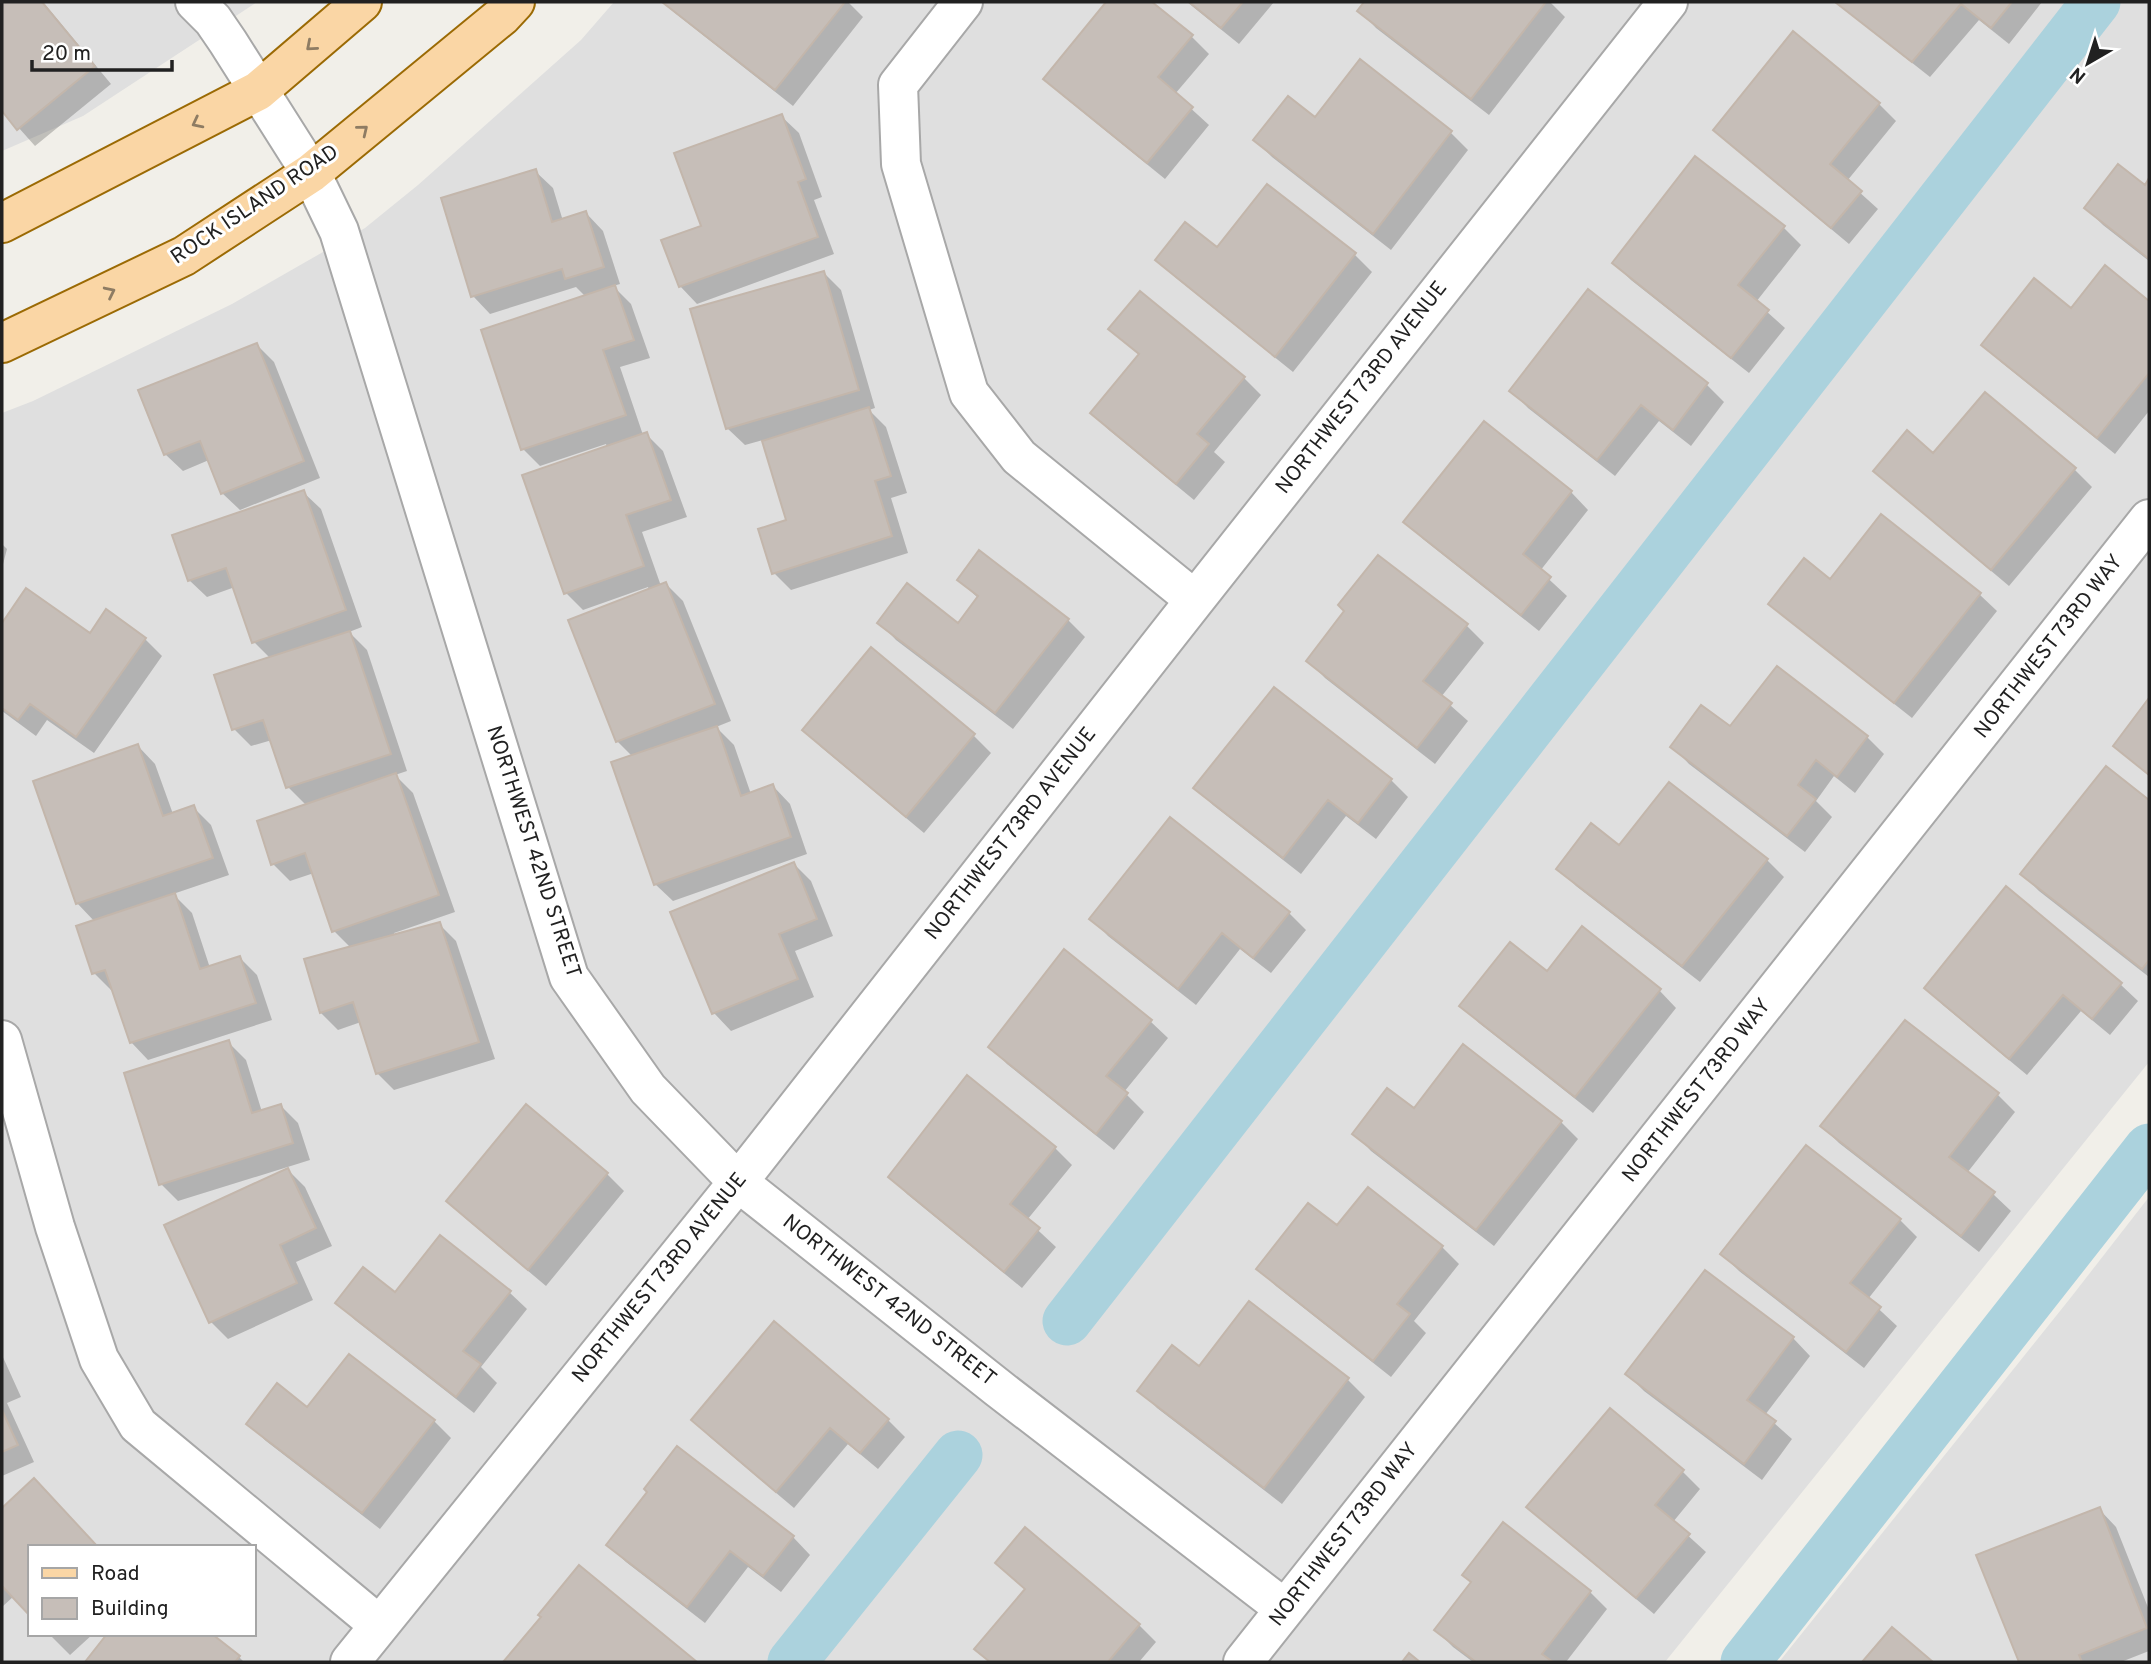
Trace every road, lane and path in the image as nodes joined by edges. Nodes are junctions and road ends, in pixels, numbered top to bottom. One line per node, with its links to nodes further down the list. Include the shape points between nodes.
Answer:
1 (195, 2): 6 (street, NORTHWEST 42ND STREET, via 213,20)
2 (362, 2): 6 (main road, one-way to 6)
3 (515, 2): 7 (main road, ROCK ISLAND ROAD, one-way to 3)
4 (963, 2): 11 (street, via 898,85 901,164 969,393 1019,457)
5 (1668, 2): 11 (street, NORTHWEST 73RD AVENUE)
6 (258, 91): 7 (street, NORTHWEST 42ND STREET); 8 (main road, one-way to 8)
7 (311, 173): 9 (main road, ROCK ISLAND ROAD, one-way to 7, via 184,256); 13 (street, NORTHWEST 42ND STREET, via 339,231 569,977 648,1089)
8 (2, 223)
9 (2, 343)
10 (2149, 519): 14 (street, NORTHWEST 73RD WAY)
11 (1195, 600): 13 (street, NORTHWEST 73RD AVENUE)
12 (2, 1040): 15 (street, via 55,1227 99,1359 138,1425)
13 (738, 1182): 14 (street, NORTHWEST 42ND STREET); 15 (street, NORTHWEST 73RD AVENUE)
14 (1285, 1609): 17 (street, NORTHWEST 73RD WAY)
15 (379, 1625): 16 (street, NORTHWEST 73RD AVENUE)
16 (350, 1662)
17 (1243, 1662)

